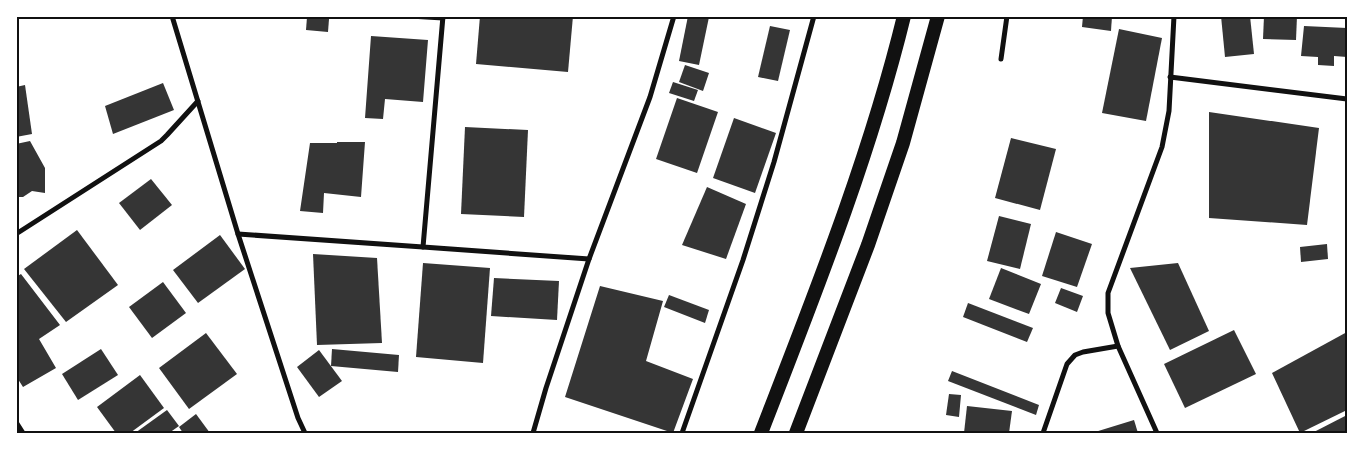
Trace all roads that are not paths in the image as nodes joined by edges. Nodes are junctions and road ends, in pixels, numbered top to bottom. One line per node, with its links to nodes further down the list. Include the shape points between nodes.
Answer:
1 (172, 16): 13 (street)
2 (410, 16): 9 (street)
3 (674, 16): 17 (street, via 650,97)
4 (814, 16): 23 (street, via 774,162)
5 (904, 16): 24 (highway, via 859,172)
6 (938, 16): 25 (highway, via 900,152)
7 (1007, 16): 10 (street)
8 (1174, 16): 11 (street)
9 (443, 17): 16 (street)
10 (1001, 59)
11 (1170, 77): 12 (street); 18 (street, via 1169,111 1162,147 1108,292 1108,313)
12 (1347, 99)
13 (198, 101): 14 (street, via 161,141); 15 (street)
14 (16, 234)
15 (238, 234): 16 (street); 21 (street)
16 (423, 247): 17 (street)
17 (589, 258): 22 (street)
18 (1118, 346): 26 (street, via 1075,355 1068,364); 27 (street)
19 (16, 422): 20 (street)
20 (23, 433)
21 (305, 433)
22 (533, 433)
23 (682, 433)
24 (761, 433)
25 (796, 433)
26 (1043, 433)
27 (1157, 433)

